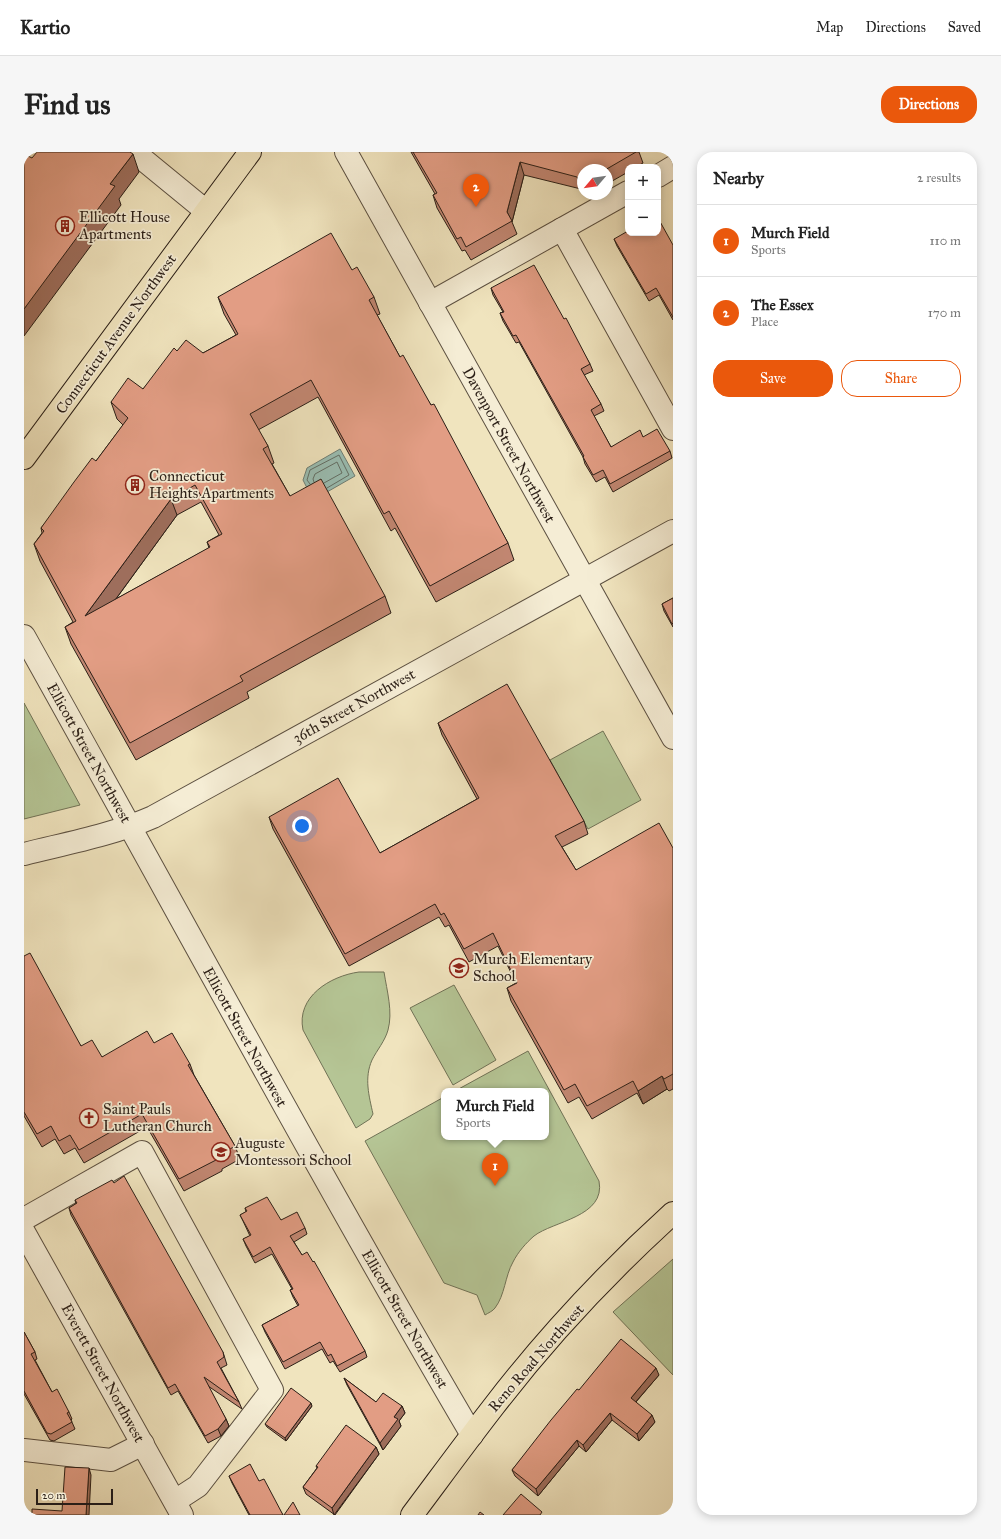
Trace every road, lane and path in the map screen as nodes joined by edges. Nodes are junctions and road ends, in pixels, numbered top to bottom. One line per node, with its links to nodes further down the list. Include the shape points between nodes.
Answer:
1 (134, 152): 7 (street)
2 (250, 152): 7 (main road, Connecticut Avenue Northwest)
3 (346, 152): 9 (street, Davenport Street Northwest)
4 (673, 167): 5 (street)
5 (661, 174)
6 (625, 194): 8 (street)
7 (206, 211): 11 (main road, Connecticut Avenue Northwest)
8 (562, 229): 9 (street); 10 (street)
9 (430, 303): 13 (street, Davenport Street Northwest)
10 (673, 429)
11 (24, 458)
12 (673, 531): 13 (street, 36th Street Northwest)
13 (585, 580): 15 (street, Davenport Street Northwest); 16 (street, 36th Street Northwest, via 160,813)
14 (24, 636): 16 (street, Ellicott Street Northwest)
15 (673, 738)
16 (130, 827): 17 (street, 36th Street Northwest); 21 (street, Ellicott Street Northwest, via 354,1231)
17 (24, 854)
18 (673, 1213): 21 (main road, Reno Road Northwest, via 578,1308 511,1385)
19 (24, 1219): 24 (street, via 142,1152 272,1390)
20 (24, 1232): 22 (street, Everett Street Northwest)
21 (472, 1435): 25 (main road, Reno Road Northwest)
22 (142, 1444): 23 (street, via 112,1460); 24 (street, Everett Street Northwest)
23 (24, 1450)
24 (179, 1508)
25 (412, 1515)

